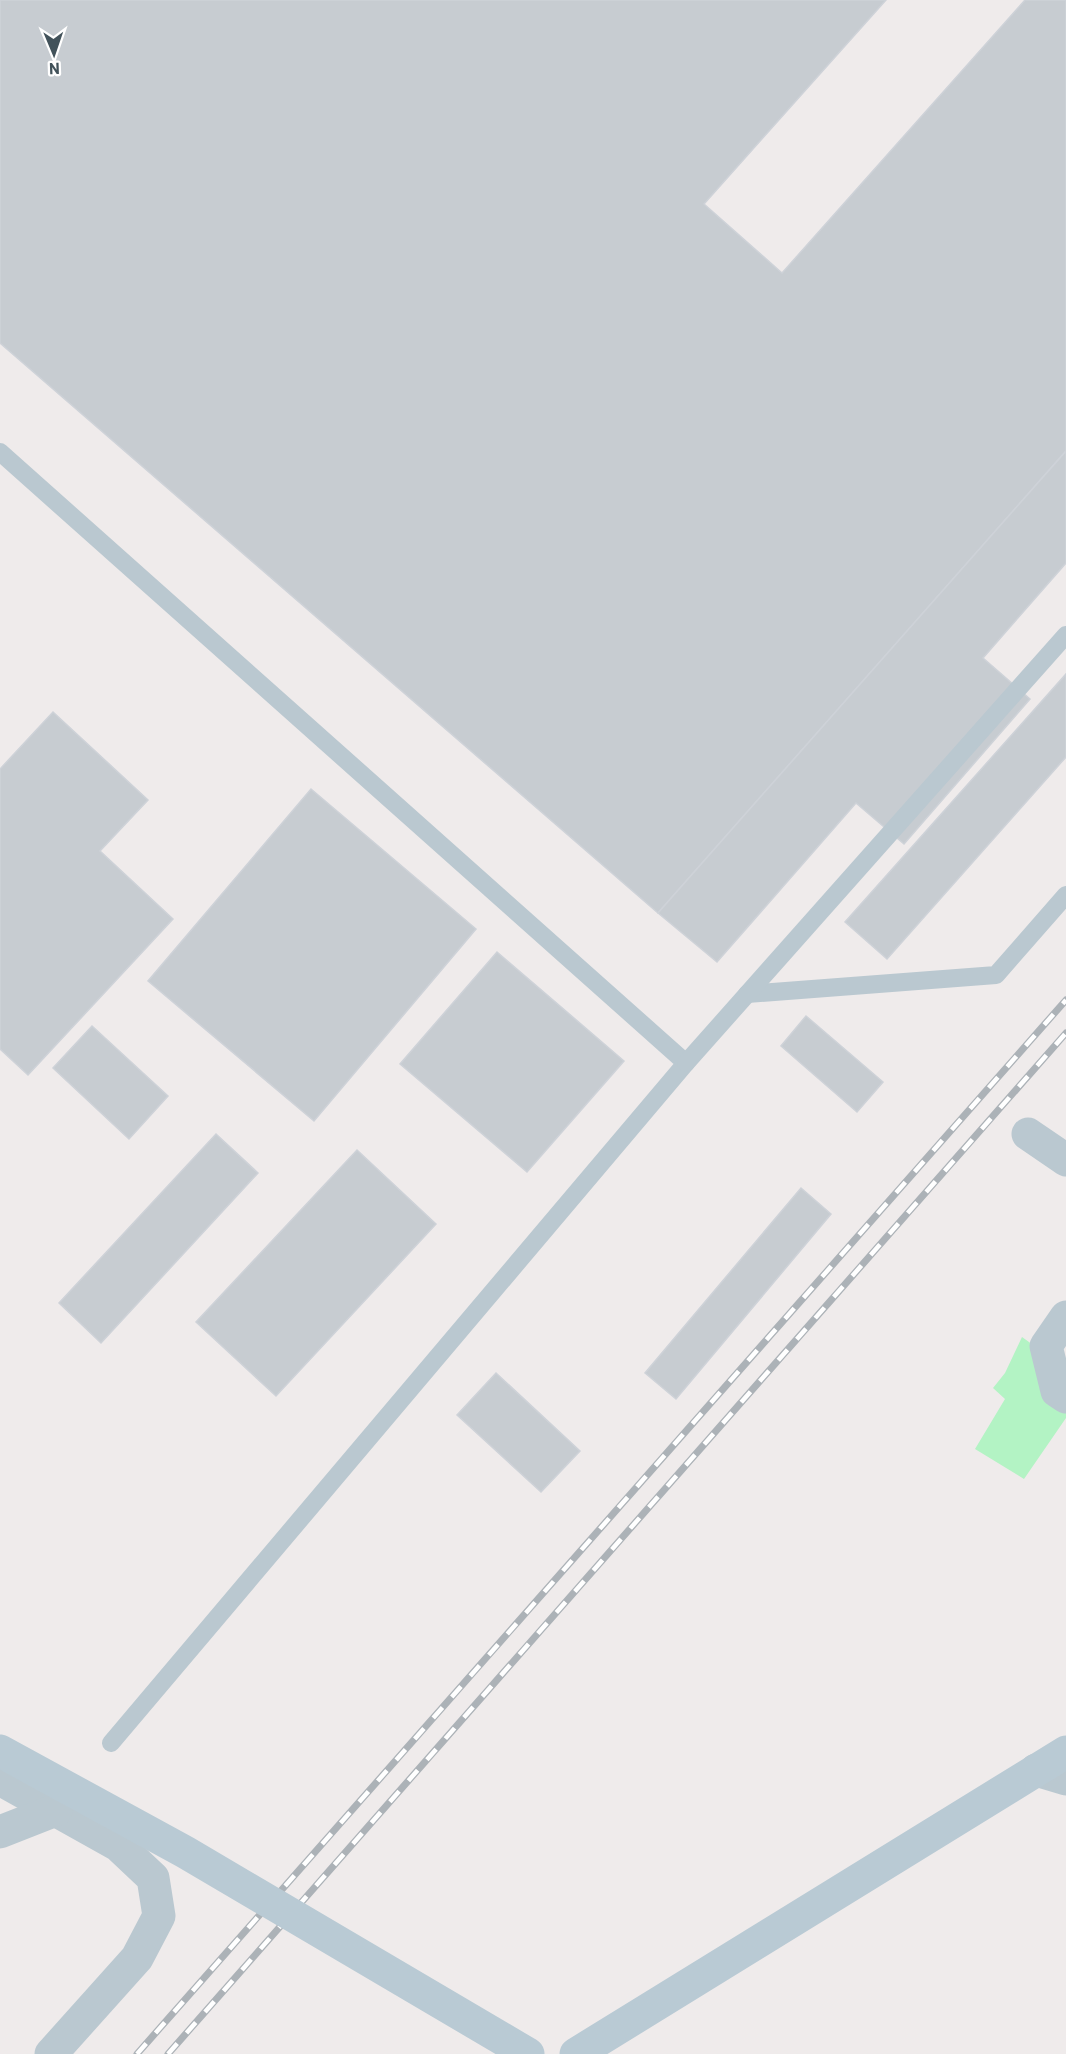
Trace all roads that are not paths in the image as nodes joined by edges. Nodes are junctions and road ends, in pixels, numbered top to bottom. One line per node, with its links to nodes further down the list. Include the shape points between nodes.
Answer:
1 (0, 452): 5 (lane)
2 (1066, 634): 4 (lane)
3 (1066, 895): 4 (lane, via 996,975)
4 (747, 994): 5 (lane)
5 (686, 1063): 10 (lane)
6 (1028, 1134): 7 (street)
7 (1066, 1160)
8 (1066, 1317): 9 (street, via 1046,1346 1057,1391)
9 (1066, 1397)
10 (111, 1743)
11 (0, 1751): 19 (street, bridge, via 185,1852)
12 (1066, 1752): 13 (street)
13 (1051, 1774): 17 (street)
14 (0, 1779): 15 (street)
15 (56, 1810): 16 (street); 18 (street, via 118,1845 153,1878 159,1916 137,1958)
16 (0, 1833)
17 (588, 2052)
18 (51, 2054)
19 (528, 2054)

